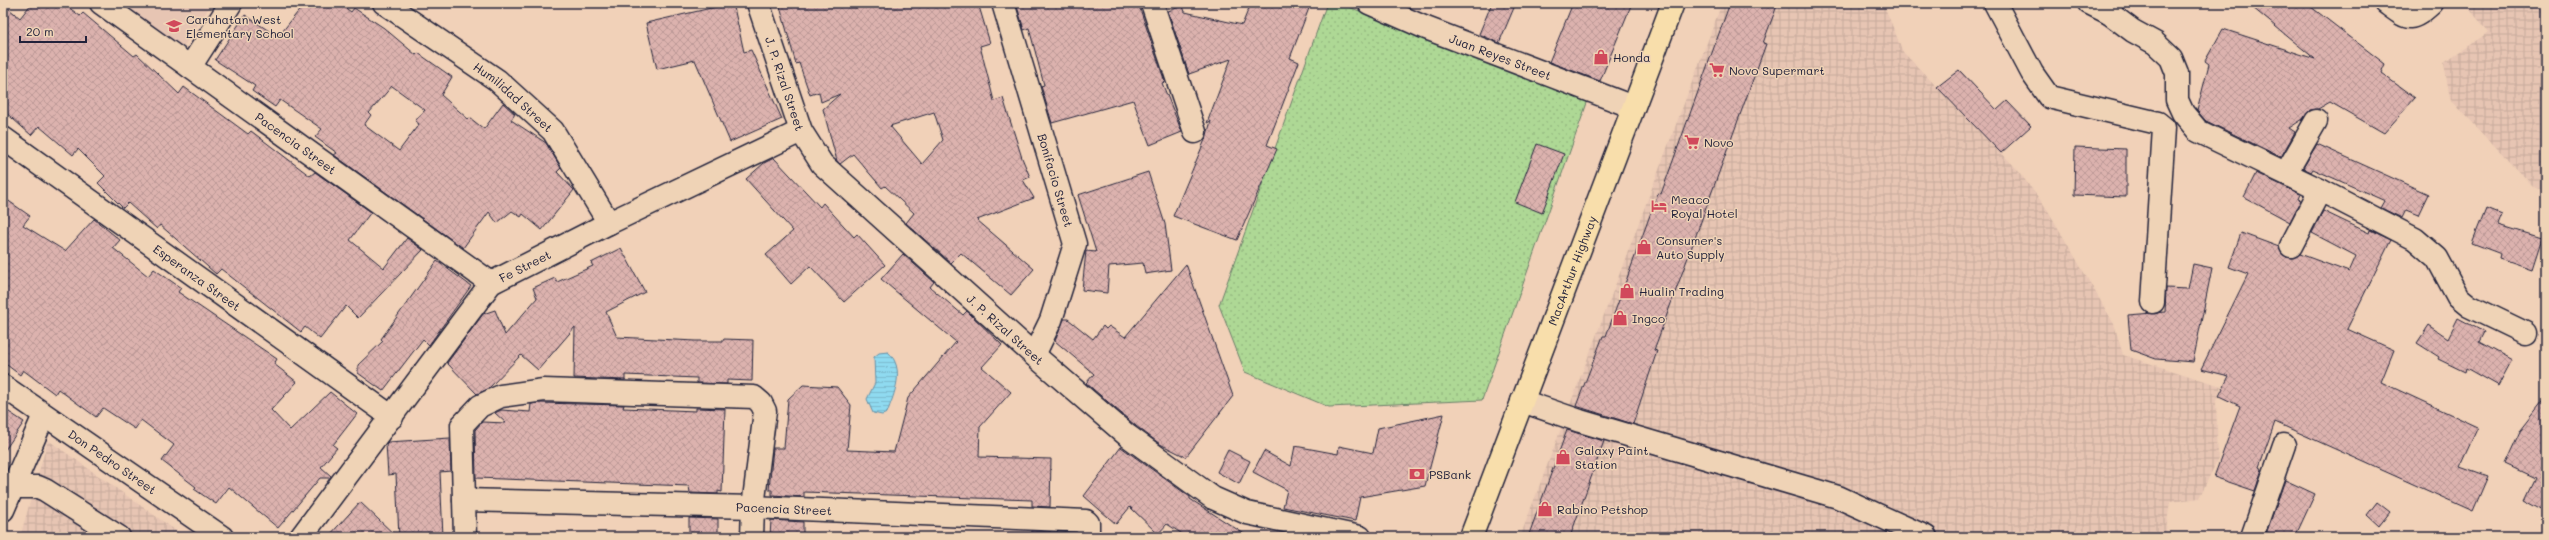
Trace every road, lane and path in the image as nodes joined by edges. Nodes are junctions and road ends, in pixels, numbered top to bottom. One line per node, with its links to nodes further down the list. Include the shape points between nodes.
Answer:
1 (101, 3): 14 (street, Pacencia Street)
2 (231, 3): 14 (street)
3 (384, 3): 22 (street, Humilidad Street, via 497,80 553,131)
4 (758, 3): 17 (street, J. P. Rizal Street)
5 (1003, 3): 27 (street, Bonifacio Street, via 1075,244 1050,320)
6 (1152, 3): 18 (street)
7 (1369, 3): 15 (street, Juan Reyes Street, via 1426,28)
8 (1673, 3): 15 (highway, MacArthur Highway)
9 (1995, 3): 25 (street, via 2032,73 2049,97 2158,122 2164,128)
10 (2089, 3): 13 (street)
11 (2386, 3): 12 (street, via 2409,18 2416,18)
12 (2432, 3)
13 (2110, 8): 20 (street, via 2132,31 2155,43 2171,58 2177,73 2177,100 2183,113 2198,131)
14 (190, 67): 24 (street, Pacencia Street)
15 (1633, 107): 29 (highway, MacArthur Highway)
16 (2316, 121): 20 (street)
17 (801, 131): 22 (street, Fe Street); 27 (street, J. P. Rizal Street, via 822,164)
18 (1195, 132)
19 (3, 138): 31 (street, Esperanza Street)
20 (2286, 173): 21 (street)
21 (2320, 190): 23 (street); 26 (street, via 2415,239 2437,258 2458,297 2469,306)
22 (609, 223): 24 (street, Fe Street)
23 (2291, 246)
24 (491, 283): 31 (street, Fe Street)
25 (2153, 302)
26 (2525, 333)
27 (1034, 355): 43 (street, J. P. Rizal Street, via 1128,436 1213,498 1247,513)
28 (3, 386): 30 (street, Don Pedro Street)
29 (1522, 401): 44 (highway, MacArthur Highway); 45 (street, via 1580,421 1838,497)
30 (44, 415): 33 (street); 38 (street, Don Pedro Street)
31 (392, 417): 39 (street, Fe Street)
32 (2284, 445): 46 (street)
33 (12, 487): 36 (street); 37 (street, via 38,487 45,490)
34 (464, 500): 35 (street, Pacencia Street); 35 (street, via 462,425 480,406 501,396 544,390 754,397 765,411); 40 (street)
35 (753, 507): 41 (street); 42 (street, Pacencia Street, via 1086,521)
36 (3, 510)
37 (119, 537)
38 (222, 537)
39 (301, 537)
40 (464, 537)
41 (752, 537)
42 (1088, 537)
43 (1360, 537)
44 (1470, 537)
45 (1926, 537)
46 (2252, 537)

